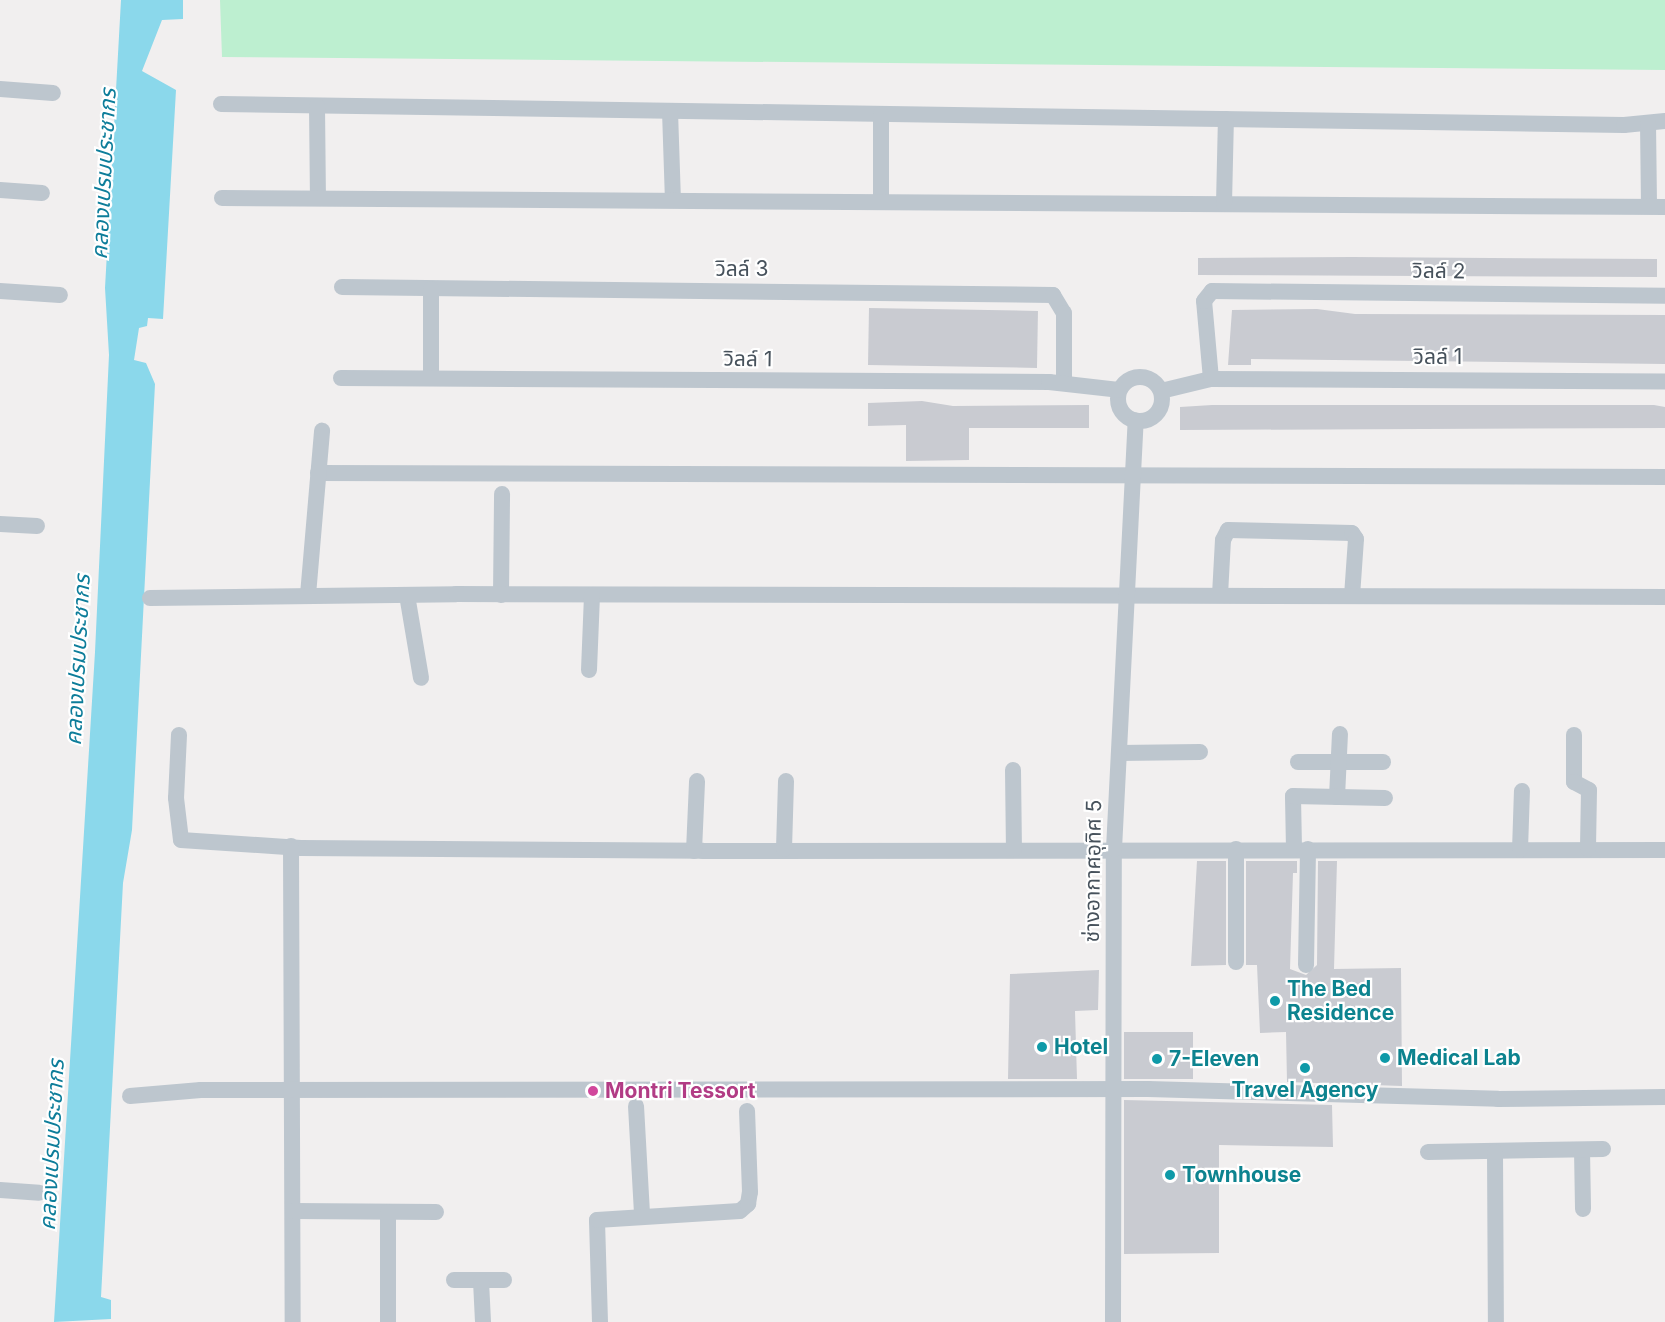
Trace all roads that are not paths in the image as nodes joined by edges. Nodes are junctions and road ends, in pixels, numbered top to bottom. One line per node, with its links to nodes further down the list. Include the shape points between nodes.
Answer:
1 (0, 89): 2 (street)
2 (53, 93)
3 (221, 104): 4 (street)
4 (317, 106): 5 (street); 13 (street)
5 (670, 111): 6 (street); 14 (street)
6 (881, 114): 7 (street); 15 (street)
7 (1226, 119): 9 (street); 16 (street)
8 (1665, 121): 9 (street)
9 (1648, 123): 17 (street)
10 (0, 190): 11 (street)
11 (42, 193)
12 (222, 198): 13 (street)
13 (318, 198): 14 (street)
14 (673, 200): 15 (street)
15 (881, 202): 16 (street)
16 (1224, 204): 17 (street)
17 (1657, 206)
18 (342, 287): 19 (street, วิลล์ 3)
19 (431, 289): 23 (street); 27 (street, วิลล์ 3, via 1053,295 1064,313)
20 (0, 291): 21 (street)
21 (60, 295)
22 (1665, 296): 25 (street, วิลล์ 2, via 1212,291 1204,301)
23 (431, 377): 24 (street, วิลล์ 1); 27 (street, วิลล์ 1)
24 (341, 378)
25 (1211, 379): 26 (street, วิลล์ 1); 29 (street, วิลล์ 1)
26 (1665, 381)
27 (1064, 382): 28 (street, วิลล์ 1)
28 (1119, 390): 29 (street, via 1140,376 1149,378); 30 (street, via 1123,413)
29 (1161, 391): 30 (street, via 1158,413)
30 (1136, 421): 34 (street, ช่างอากาศอุทิศ 5)
31 (322, 431): 32 (street)
32 (318, 473): 34 (street); 41 (street)
33 (1665, 477): 34 (street)
34 (1133, 478): 42 (street, ช่างอากาศอุทิศ 5)
35 (502, 494): 39 (street)
36 (0, 524): 37 (street)
37 (37, 526)
38 (406, 594): 39 (street); 41 (street); 48 (street)
39 (501, 594): 40 (street)
40 (592, 594): 42 (street); 47 (street)
41 (308, 595): 46 (street)
42 (1127, 595): 43 (street); 53 (street, ช่างอากาศอุทิศ 5)
43 (1220, 595): 44 (street); 44 (street, via 1223,540 1228,530 1352,533 1356,539)
44 (1352, 596): 45 (street)
45 (1665, 597)
46 (150, 598)
47 (589, 670)
48 (421, 678)
49 (1340, 734): 55 (street)
50 (178, 735): 63 (street, via 176,798 181,840)
51 (1574, 735): 69 (street, via 1574,782 1589,790)
52 (1200, 752): 53 (street)
53 (1119, 753): 66 (street, ช่างอากาศอุทิศ 5)
54 (1298, 762): 55 (street)
55 (1339, 762): 56 (street); 61 (street)
56 (1383, 762)
57 (1013, 770): 65 (street)
58 (697, 781): 72 (street)
59 (786, 781): 64 (street)
60 (1522, 791): 70 (street)
61 (1337, 797): 62 (street); 68 (street, via 1293,796)
62 (1385, 798)
63 (291, 846): 72 (street); 76 (street)
64 (784, 849): 65 (street); 72 (street)
65 (1014, 849): 66 (street)
66 (1114, 849): 67 (street); 75 (street, ช่างอากาศอุทิศ 5)
67 (1236, 849): 68 (street); 73 (street)
68 (1301, 849): 70 (street); 74 (street)
69 (1588, 849): 70 (street); 71 (street)
70 (1520, 850)
71 (1665, 850)
72 (694, 851)
73 (1236, 962)
74 (1306, 965)
75 (1113, 1090): 76 (street); 78 (street, via 1234,1089 1486,1099); 99 (street, ช่างอากาศอุทิศ 5)
76 (294, 1093): 77 (street, via 201,1090); 88 (street)
77 (130, 1096)
78 (1665, 1097)
79 (636, 1106): 91 (street)
80 (747, 1111): 91 (street, via 748,1204 740,1211)
81 (1603, 1149): 82 (street)
82 (1582, 1150): 84 (street); 87 (street)
83 (1428, 1152): 84 (street)
84 (1495, 1152): 100 (street)
85 (0, 1190): 86 (street)
86 (39, 1192)
87 (1583, 1209)
88 (293, 1211): 89 (street); 95 (street)
89 (388, 1212): 90 (street); 96 (street)
90 (436, 1212)
91 (642, 1215): 98 (street, via 597,1220)
92 (454, 1280): 94 (street)
93 (504, 1280): 94 (street)
94 (481, 1281): 97 (street)
95 (292, 1322)
96 (388, 1322)
97 (483, 1322)
98 (600, 1322)
99 (1113, 1322)
100 (1496, 1322)

